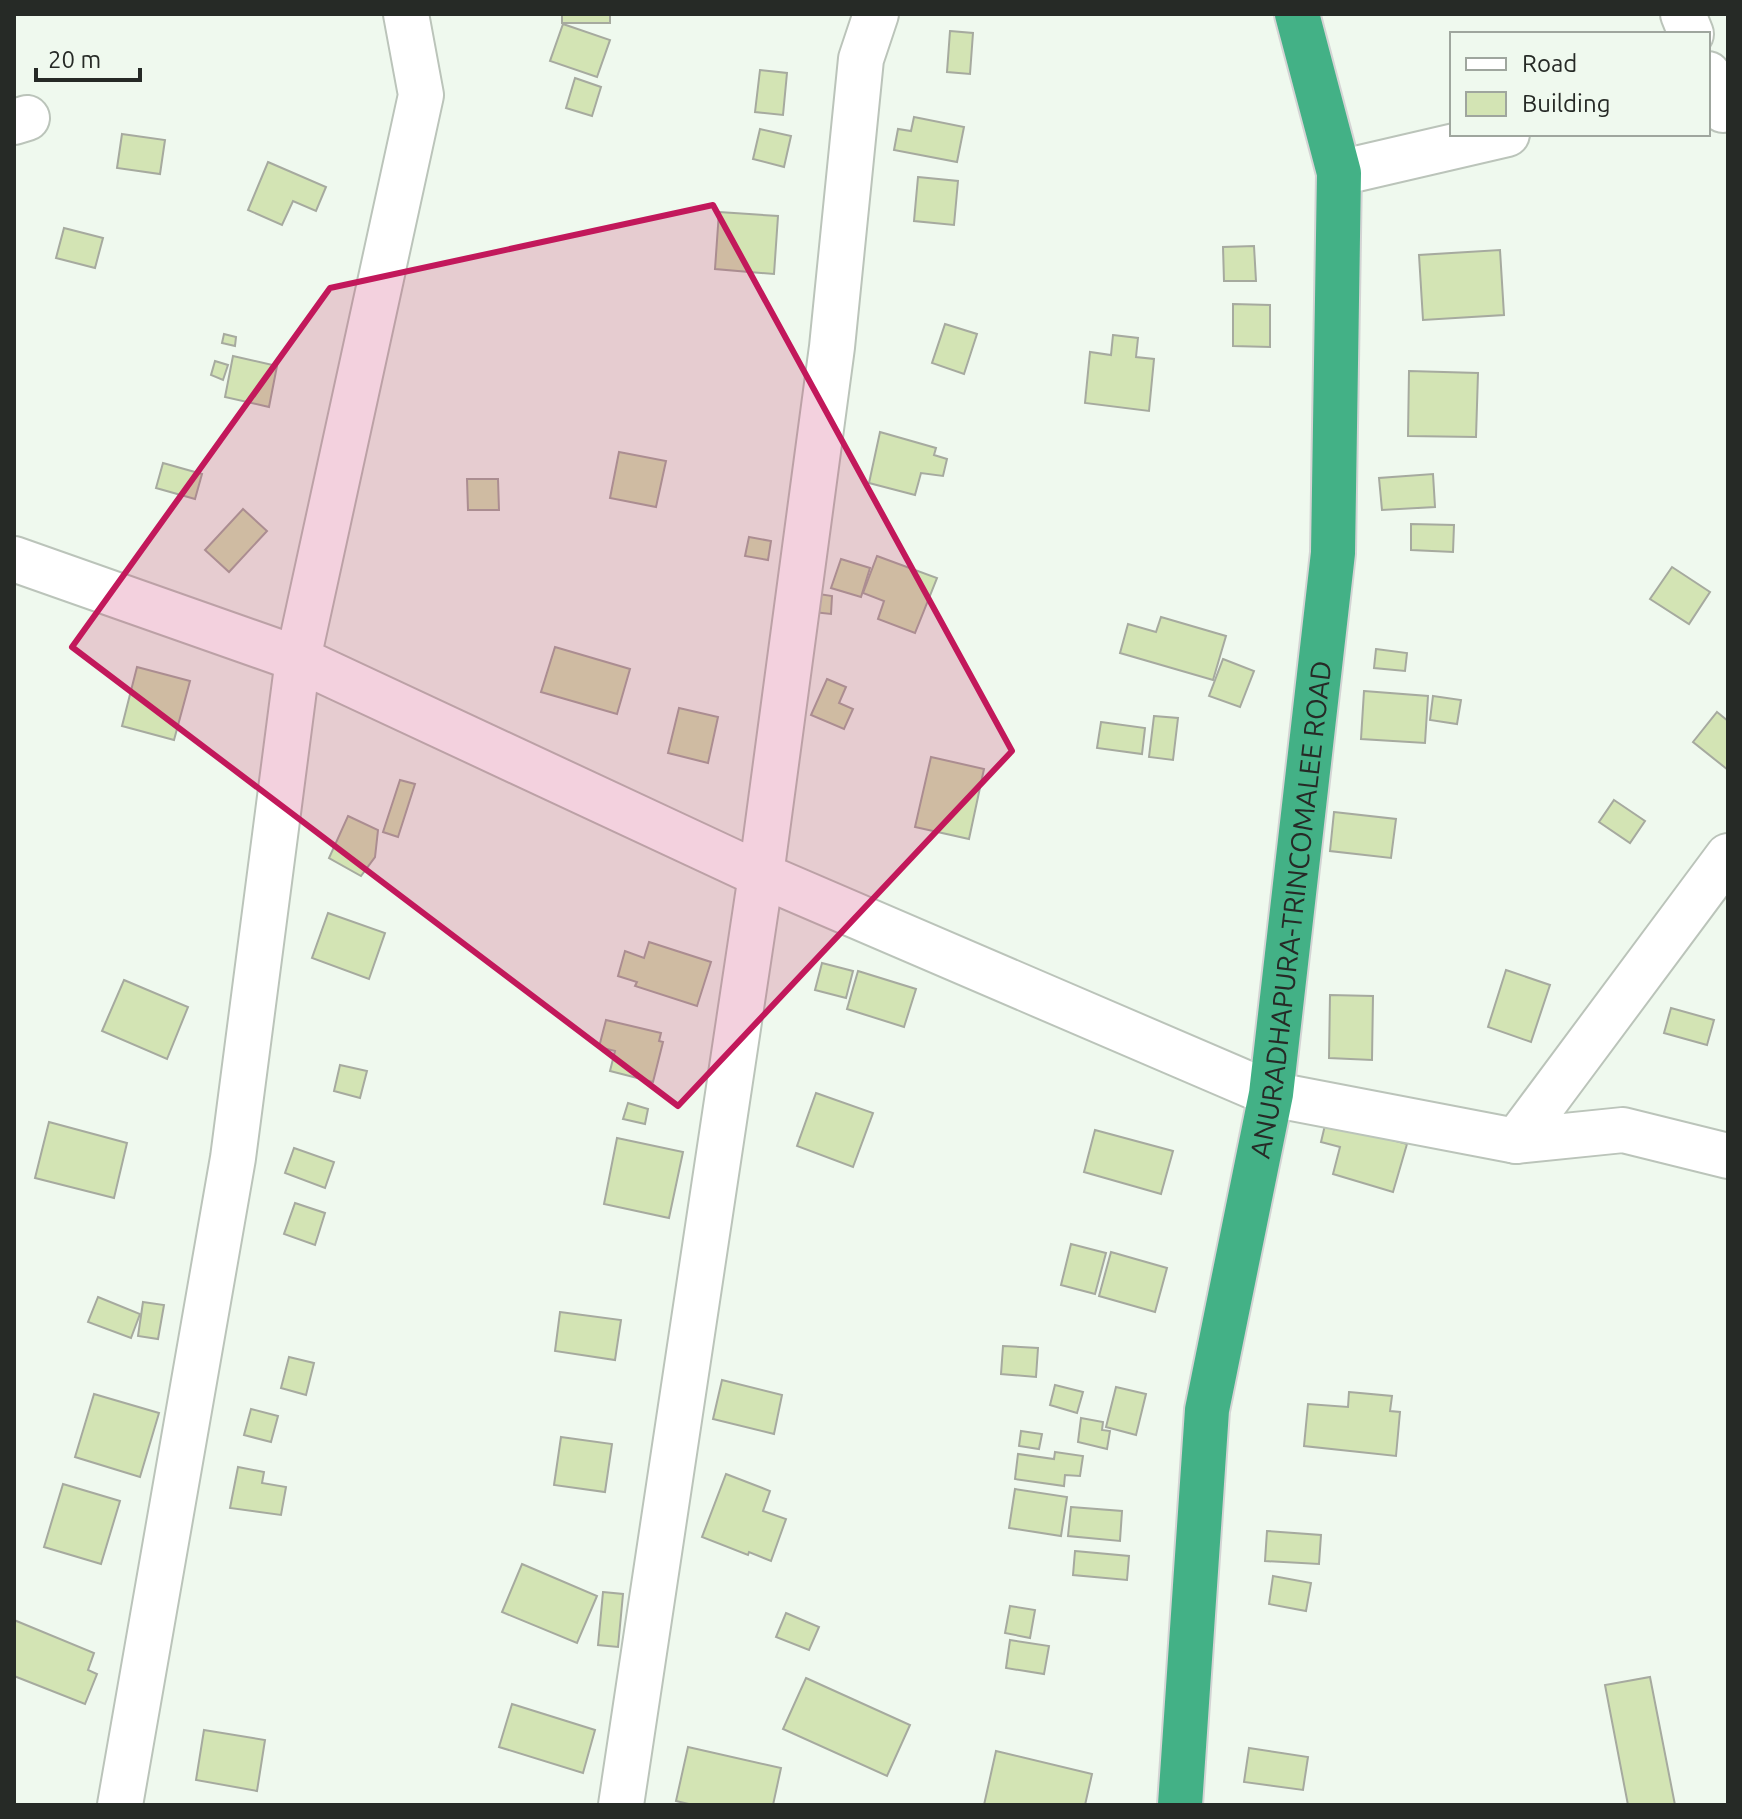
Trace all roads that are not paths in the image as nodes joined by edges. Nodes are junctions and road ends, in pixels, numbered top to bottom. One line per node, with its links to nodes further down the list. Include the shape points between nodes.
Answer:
1 (406, 14): 7 (street, via 421,95)
2 (876, 14): 9 (street, via 861,59 832,347)
3 (1297, 14): 5 (highway, ANURADHAPURA-TRINCOMALEE ROAD)
4 (1498, 136): 5 (street)
5 (1339, 173): 10 (highway, ANURADHAPURA-TRINCOMALEE ROAD, via 1333,553)
6 (14, 559): 7 (street)
7 (298, 659): 9 (street); 13 (street, via 233,1158)
8 (1728, 856): 11 (street)
9 (761, 875): 10 (street); 14 (street)
10 (1271, 1094): 11 (street); 15 (highway, ANURADHAPURA-TRINCOMALEE ROAD, via 1207,1410)
11 (1516, 1141): 12 (street, via 1623,1130)
12 (1728, 1156)
13 (120, 1805)
14 (621, 1805)
15 (1180, 1805)

